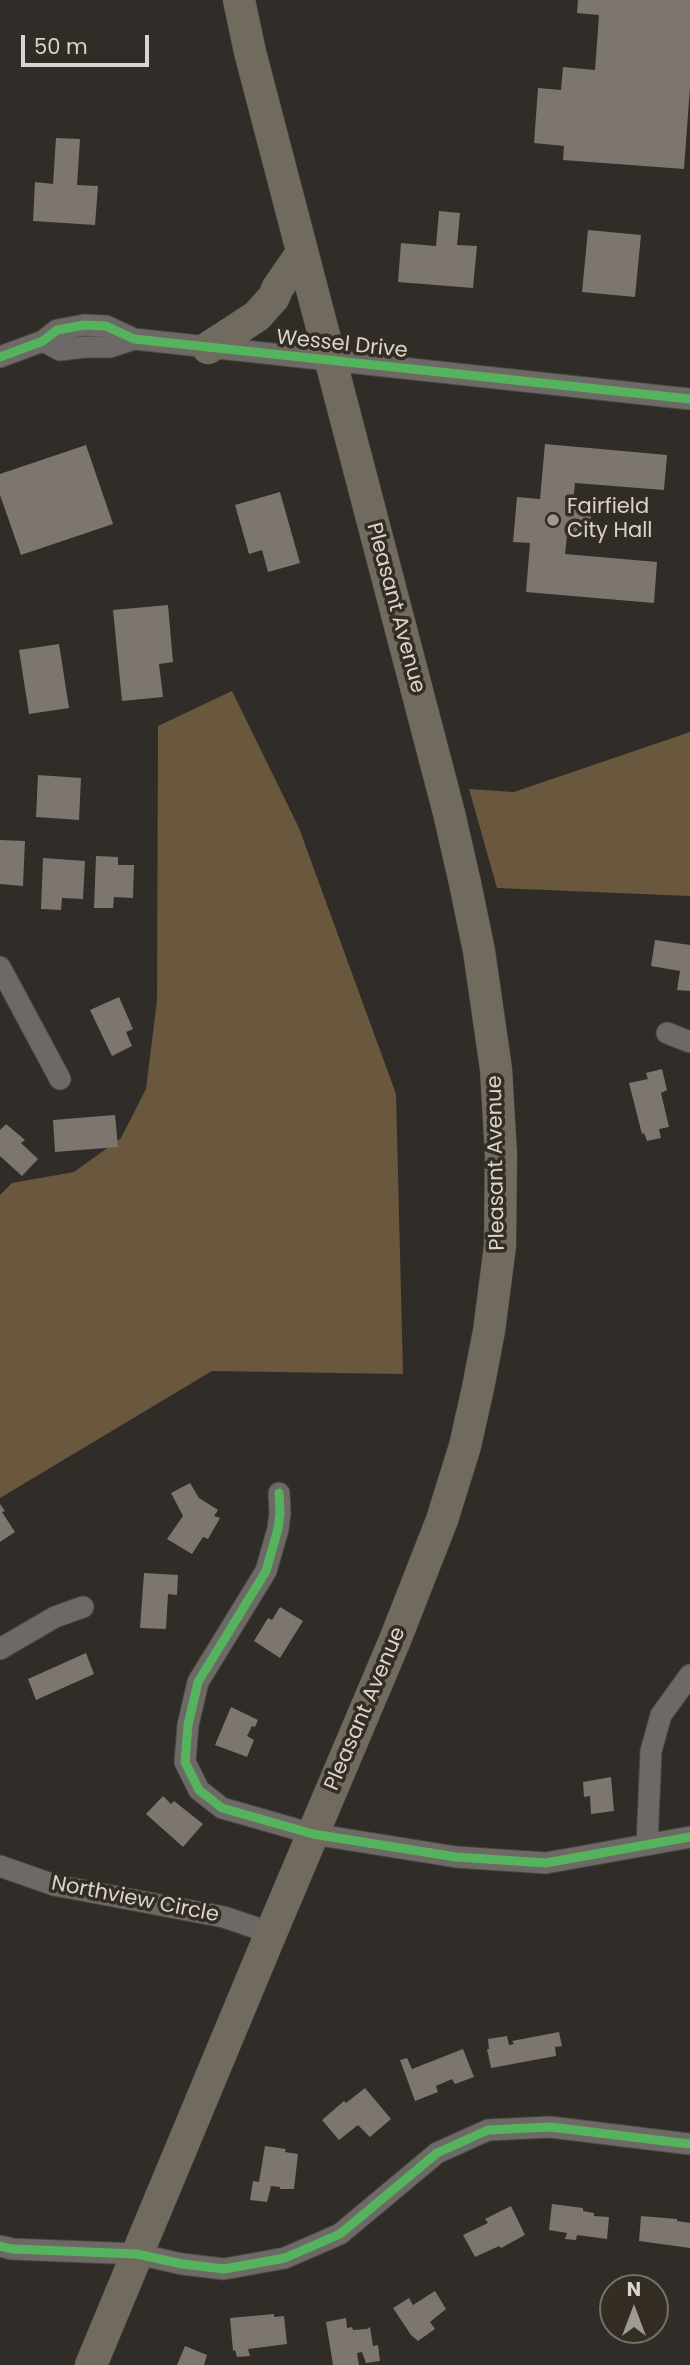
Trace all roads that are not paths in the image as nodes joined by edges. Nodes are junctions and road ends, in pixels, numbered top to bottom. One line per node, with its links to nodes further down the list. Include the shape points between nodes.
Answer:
1 (239, 0): 2 (main road, Pleasant Avenue)
2 (301, 254): 3 (main road, via 257,316); 5 (main road, Pleasant Avenue)
3 (208, 348): 4 (street, Wessel Drive, via 134,339 106,326 84,325 57,330 43,341); 5 (street, Wessel Drive)
4 (0, 357)
5 (329, 361): 6 (street, Wessel Drive); 15 (main road, Pleasant Avenue, via 449,813 476,937 496,1069 501,1199 489,1331 465,1446 422,1574)
6 (690, 400)
7 (0, 967): 10 (street)
8 (667, 1033): 9 (street)
9 (690, 1042)
10 (60, 1079)
11 (279, 1493): 15 (street, via 278,1529 266,1571 198,1682 185,1762 199,1790 222,1808)
12 (83, 1607): 13 (street, via 55,1617)
13 (0, 1649)
14 (690, 1675): 17 (street, via 661,1715 651,1751)
15 (313, 1834): 17 (street, via 456,1857 547,1863); 19 (main road, Pleasant Avenue)
16 (690, 1837): 17 (street)
17 (647, 1845)
18 (0, 1866): 19 (street, Northview Circle, via 54,1885 224,1917)
19 (271, 1933): 22 (main road, Pleasant Avenue)
20 (690, 2144): 22 (street, via 550,2127 488,2130 437,2153 340,2234 285,2258 224,2269)
21 (0, 2246): 22 (street)
22 (138, 2254): 23 (main road, Pleasant Avenue)
23 (92, 2365)

